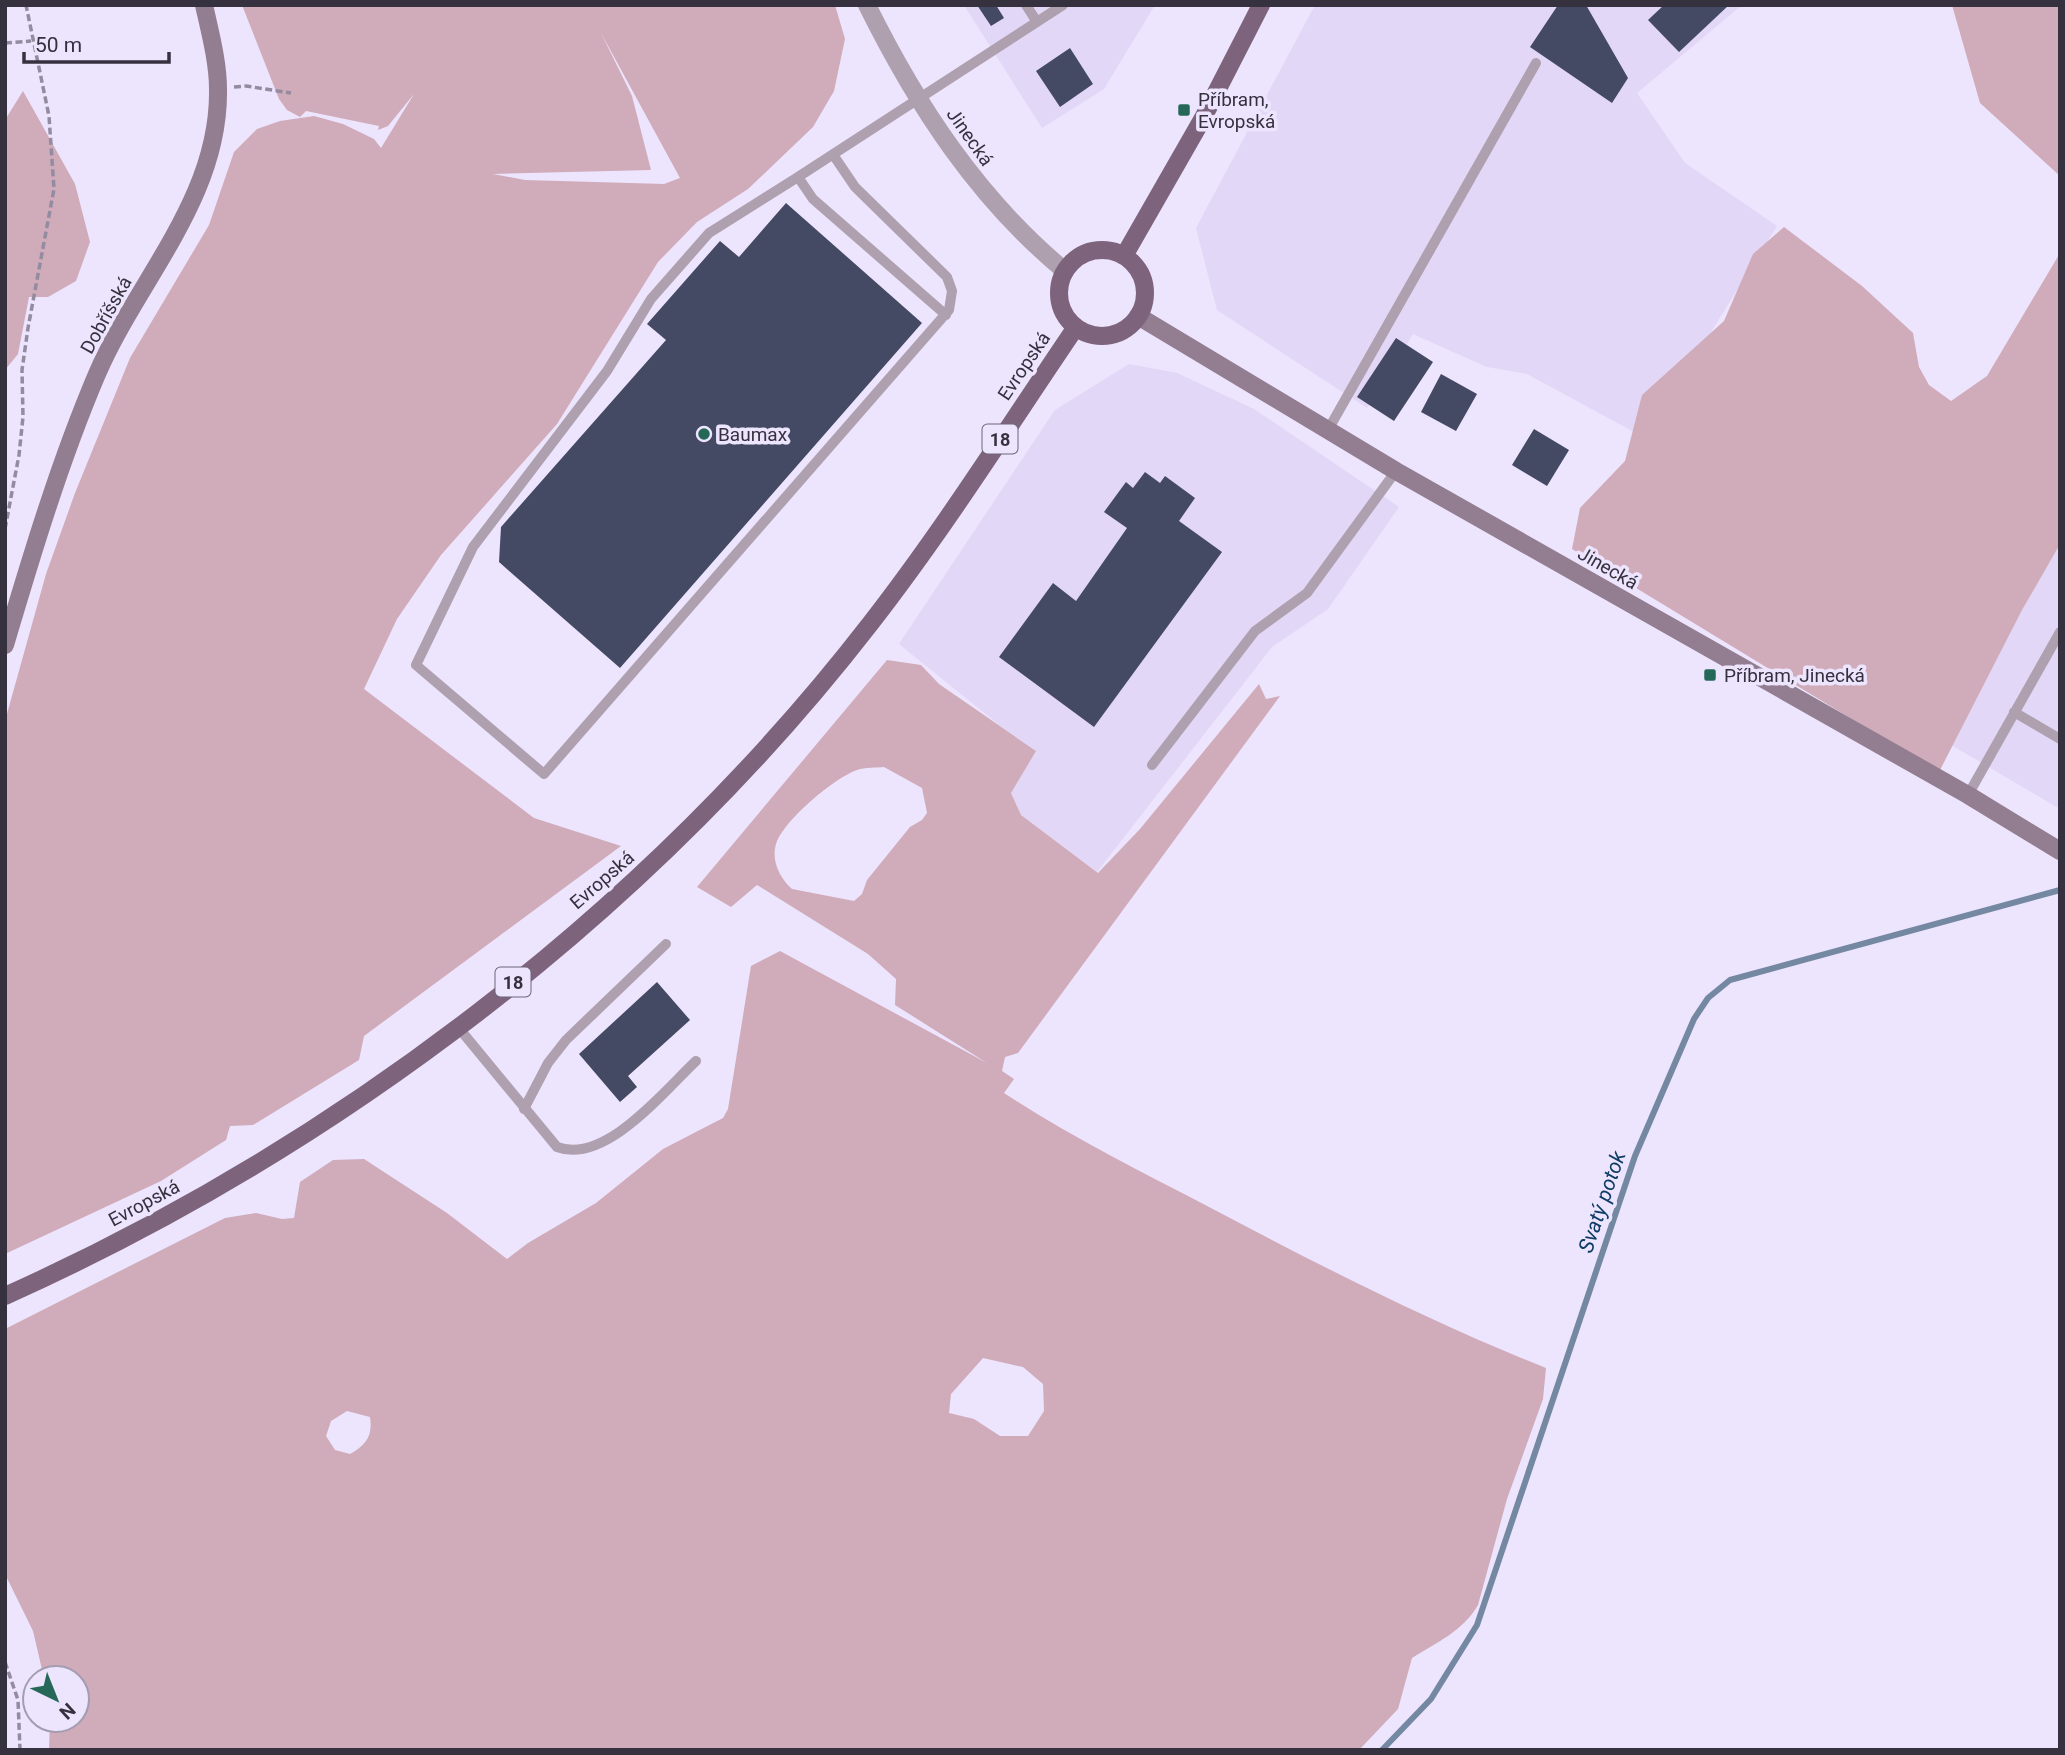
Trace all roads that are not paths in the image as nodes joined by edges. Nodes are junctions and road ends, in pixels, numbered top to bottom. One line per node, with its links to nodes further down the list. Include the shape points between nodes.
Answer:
1 (204, 5): 19 (main road, Dobříšská, via 218,89 209,155 194,200 97,374)
2 (867, 5): 8 (street, Jinecká)
3 (1026, 5): 6 (lane)
4 (1063, 5): 6 (lane)
5 (1261, 5): 11 (main road)
6 (1037, 22): 8 (lane)
7 (1536, 63): 16 (lane)
8 (919, 100): 9 (lane); 12 (street, Jinecká, via 979,186)
9 (834, 156): 10 (lane); 13 (lane, via 855,187 947,277 952,298)
10 (798, 177): 13 (lane, via 813,199); 13 (lane, via 709,233 651,299 607,371 473,547 416,664 544,774)
11 (1124, 256): 12 (main road, via 1106,251 1087,253); 14 (main road, via 1143,278 1145,298)
12 (1065, 271): 15 (main road, Evropská, via 1060,301)
13 (946, 315)
14 (1138, 316): 15 (main road, Evropská, via 1124,331 1104,336); 16 (main road, Jinecká)
15 (1076, 327): 26 (main road, Evropská / 18, via 926,551 805,703 655,862)
16 (1328, 430): 17 (main road, Jinecká)
17 (1396, 471): 22 (lane, via 1307,593 1255,631); 23 (main road, Jinecká)
18 (2060, 632): 20 (lane)
19 (5, 645)
20 (2014, 712): 21 (lane); 23 (lane)
21 (2060, 738)
22 (1152, 765)
23 (1968, 795): 24 (main road, Jinecká)
24 (2060, 851)
25 (666, 944): 28 (lane, via 566,1040)
26 (458, 1027): 28 (lane); 29 (main road, Evropská / 18, via 358,1099 170,1215)
27 (696, 1061): 28 (lane, via 622,1130 588,1150 570,1152 557,1147)
28 (524, 1109)
29 (5, 1296)

